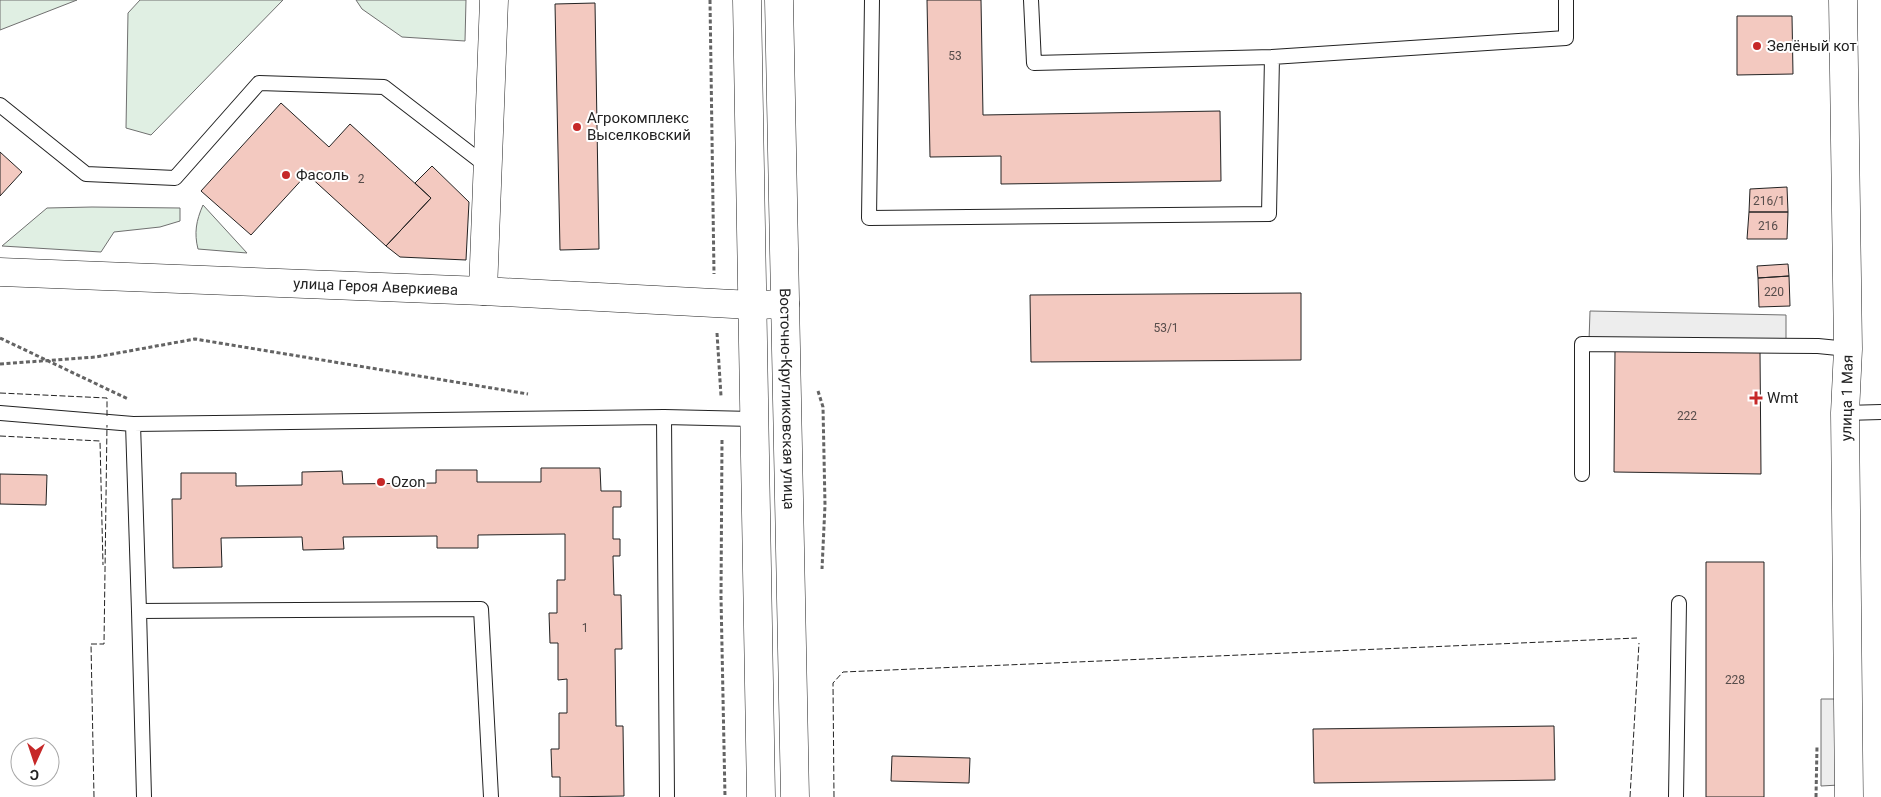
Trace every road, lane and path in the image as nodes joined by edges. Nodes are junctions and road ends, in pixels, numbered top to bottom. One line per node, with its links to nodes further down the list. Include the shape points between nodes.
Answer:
1 (494, 0): 11 (street)
2 (710, 0): 14 (path)
3 (747, 0): 16 (street)
4 (779, 0): 15 (street, Восточно-Кругликовская улица)
5 (872, 0): 9 (lane, via 869,218 1269,214)
6 (1031, 0): 9 (lane, via 1034,63)
7 (1566, 0): 9 (lane, via 1566,38)
8 (1843, 0): 18 (street, улица 1 Мая)
9 (1272, 57)
10 (0, 105): 11 (lane, via 86,174 175,178 259,83 384,87)
11 (488, 167): 13 (street)
12 (0, 272): 13 (street, улица Героя Аверкиева)
13 (483, 290): 14 (street, улица Героя Аверкиева)
14 (715, 302): 16 (street, улица Героя Аверкиева); 27 (path)
15 (785, 304): 16 (street, улица Героя Аверкиева); 37 (street, Восточно-Кругликовская улица)
16 (752, 305): 26 (street)
17 (0, 338): 19 (path)
18 (1848, 349): 24 (street, улица 1 Мая); 29 (lane, via 1582,344)
19 (45, 361): 20 (path); 21 (path, via 96,357 195,339); 28 (path, via 133,402)
20 (0, 364)
21 (537, 396)
22 (1881, 412): 24 (lane)
23 (0, 413): 28 (lane)
24 (1845, 413): 39 (street, улица 1 Мая)
25 (664, 417): 27 (lane); 28 (lane); 34 (lane)
26 (753, 419): 27 (lane); 36 (street)
27 (722, 420): 35 (path)
28 (133, 424): 31 (lane)
29 (1582, 474)
30 (1679, 603): 38 (lane)
31 (139, 611): 32 (lane); 33 (lane, via 481,610)
32 (144, 797)
33 (491, 797)
34 (667, 797)
35 (725, 797)
36 (761, 797)
37 (796, 797)
38 (1676, 797)
39 (1849, 797)

